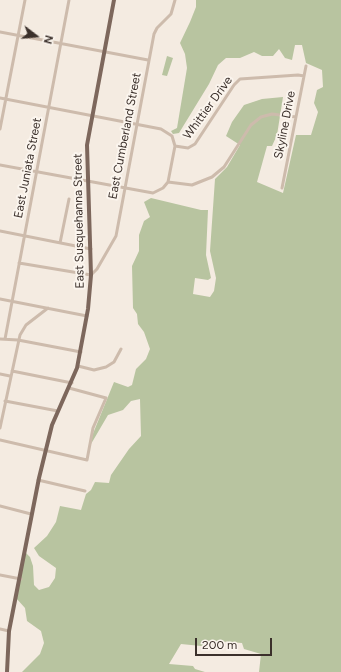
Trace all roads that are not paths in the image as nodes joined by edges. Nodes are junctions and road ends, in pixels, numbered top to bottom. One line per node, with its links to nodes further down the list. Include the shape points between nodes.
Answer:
1 (25, 0): 6 (street)
2 (69, 0): 7 (street, East Juniata Street)
3 (114, 0): 8 (main road, East Susquehanna Street)
4 (175, 0): 9 (street, East Cumberland Street, via 171,14 154,34)
5 (0, 32): 6 (street)
6 (18, 35): 7 (street); 13 (street)
7 (61, 43): 8 (street); 14 (street, East Juniata Street)
8 (105, 52): 9 (street); 15 (main road, East Susquehanna Street)
9 (148, 60): 17 (street, East Cumberland Street)
10 (306, 66): 11 (street, Skyline Drive)
11 (304, 76): 16 (street, Skyline Drive); 19 (street, Whittier Drive, via 240,79 234,84 195,144 188,148)
12 (0, 98): 13 (street)
13 (6, 99): 14 (street); 18 (street)
14 (49, 108): 15 (street); 21 (street, East Juniata Street)
15 (92, 116): 17 (street); 22 (main road, East Susquehanna Street, via 87,148)
16 (296, 117): 23 (street, via 272,114 261,117 251,125 224,167 212,177 192,184); 25 (street, Skyline Drive)
17 (136, 124): 19 (street, via 167,132 172,136); 24 (street, East Cumberland Street)
18 (0, 129)
19 (175, 146): 23 (street)
20 (0, 165): 21 (street)
21 (37, 172): 22 (street); 28 (street, East Juniata Street)
22 (88, 182): 24 (street); 30 (main road, East Susquehanna Street)
23 (168, 182): 24 (street, via 153,193)
24 (124, 188): 32 (street, East Cumberland Street, via 115,238)
25 (282, 188)
26 (69, 199): 29 (street)
27 (0, 231): 28 (street)
28 (24, 236): 29 (street); 31 (street, East Juniata Street)
29 (60, 243): 30 (street)
30 (91, 249): 32 (main road, East Susquehanna Street)
31 (19, 263): 32 (street); 34 (street, East Juniata Street)
32 (91, 275): 36 (main road, East Susquehanna Street)
33 (0, 299): 34 (street)
34 (12, 302): 35 (street); 38 (street, East Juniata Street)
35 (48, 308): 36 (street); 39 (street, via 26,325)
36 (87, 316): 41 (main road, East Susquehanna Street)
37 (0, 339): 38 (street)
38 (5, 339): 39 (street)
39 (18, 340): 41 (street); 43 (street)
40 (121, 349): 42 (street, via 114,362 106,367 90,370)
41 (81, 352): 42 (main road, East Susquehanna Street)
42 (78, 366): 46 (main road, East Susquehanna Street)
43 (12, 371): 45 (street); 46 (street)
44 (0, 374): 45 (street)
45 (10, 376): 48 (street)
46 (72, 383): 47 (main road, East Susquehanna Street)
47 (69, 388): 50 (main road, East Susquehanna Street); 53 (street, via 106,398 93,428 87,460)
48 (6, 401): 49 (street); 50 (street)
49 (2, 407): 51 (street)
50 (58, 411): 53 (main road, East Susquehanna Street)
51 (0, 428)
52 (0, 440): 53 (street)
53 (45, 449): 54 (main road, East Susquehanna Street)
54 (38, 480): 55 (street); 57 (main road, East Susquehanna Street)
55 (85, 491)
56 (0, 506): 57 (street)
57 (31, 514): 59 (main road, East Susquehanna Street)
58 (0, 575): 59 (street)
59 (20, 579): 61 (main road, East Susquehanna Street)
60 (0, 629): 61 (street)
61 (9, 631): 62 (main road, East Susquehanna Street)
62 (7, 672)

